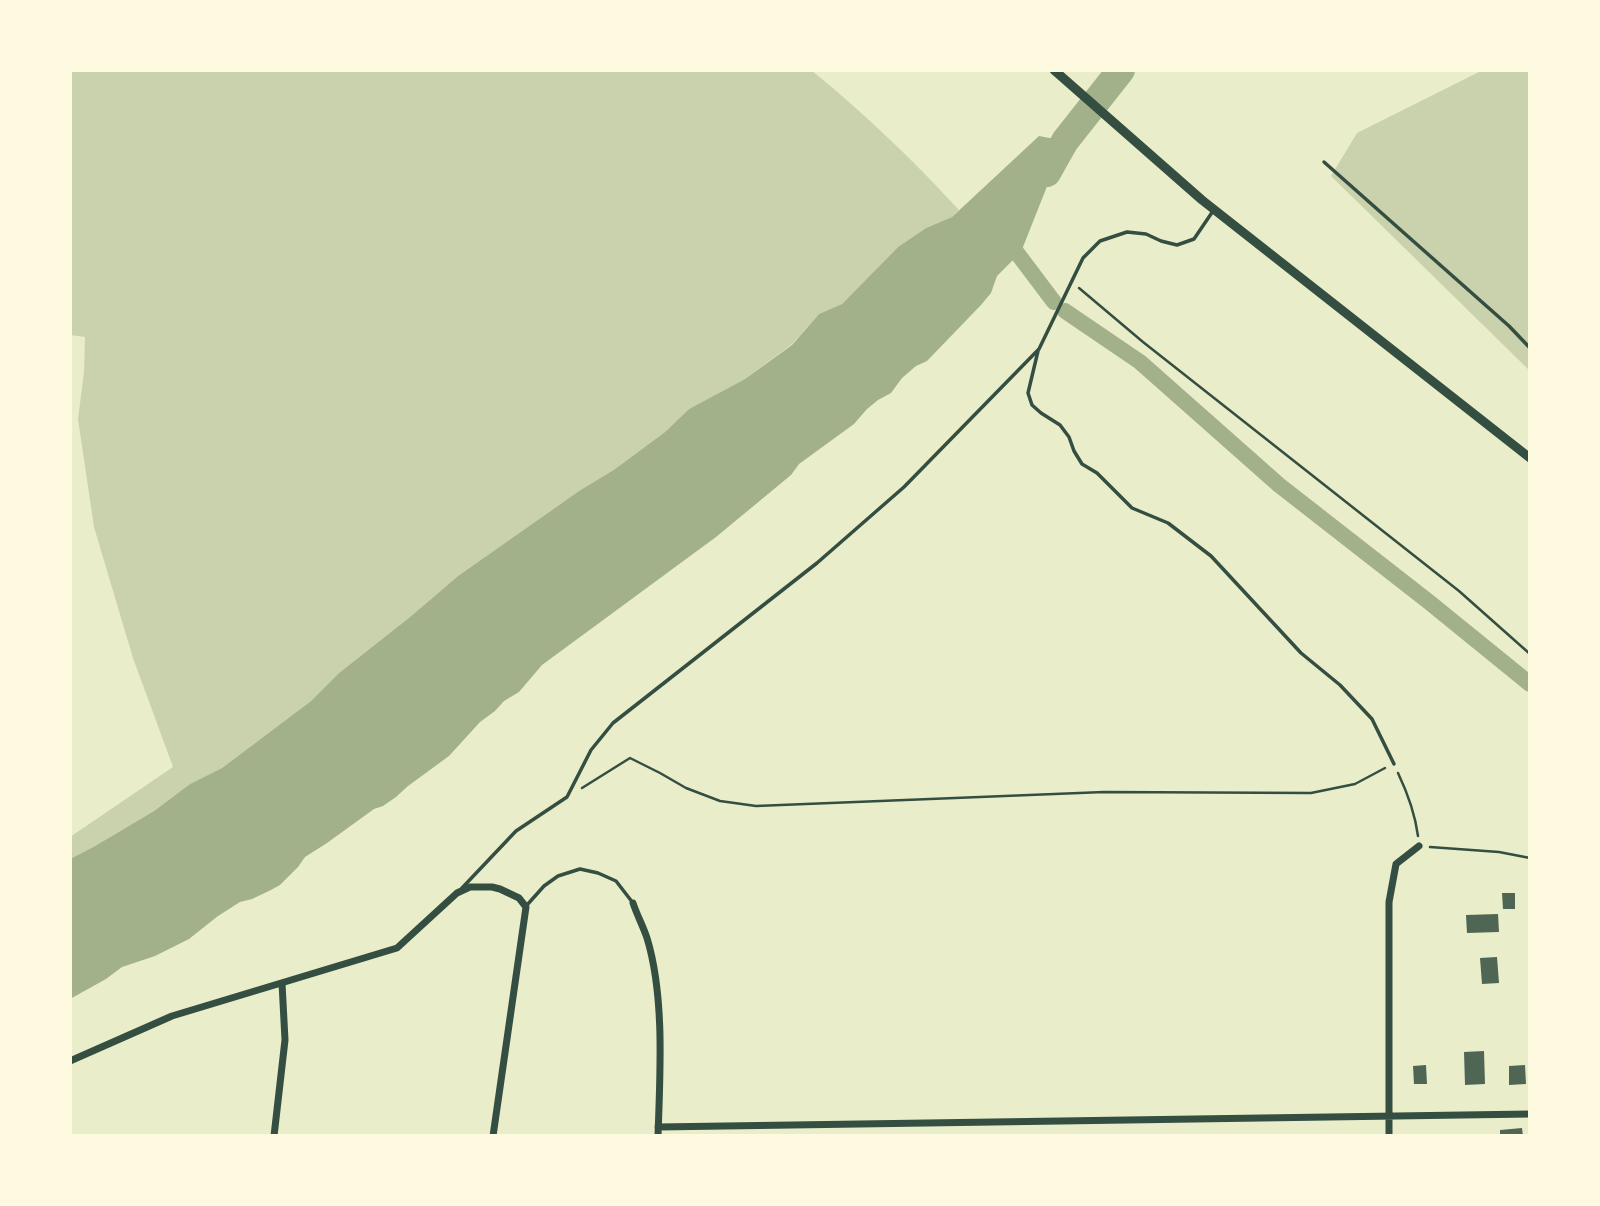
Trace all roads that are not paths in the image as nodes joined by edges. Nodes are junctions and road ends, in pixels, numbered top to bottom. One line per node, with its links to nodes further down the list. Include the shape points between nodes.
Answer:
1 (1054, 70): 3 (street)
2 (1324, 162): 4 (lane)
3 (1214, 210): 5 (lane, via 1194,239 1177,245 1127,232 1100,241 1083,258); 6 (street)
4 (1530, 348)
5 (1039, 349): 7 (lane, via 1028,393 1032,405 1060,425 1082,464 1132,508 1168,523 1211,556 1301,653 1372,719); 9 (lane, via 904,487 817,563 613,723 592,750 567,797 516,831)
6 (1530, 458)
7 (1394, 764)
8 (1419, 846): 15 (street, via 1395,864 1389,902)
9 (457, 893): 11 (street, via 470,887 492,887 511,893); 12 (street, via 397,948)
10 (633, 903): 11 (lane, via 616,881 580,869 558,876); 16 (street, via 655,977 660,1026)
11 (526, 907): 18 (street)
12 (282, 983): 13 (street, via 172,1016); 17 (street, via 285,1040)
13 (70, 1061)
14 (1530, 1114): 15 (street)
15 (1388, 1116): 16 (street); 19 (street)
16 (658, 1132)
17 (274, 1136)
18 (493, 1136)
19 (1389, 1136)

